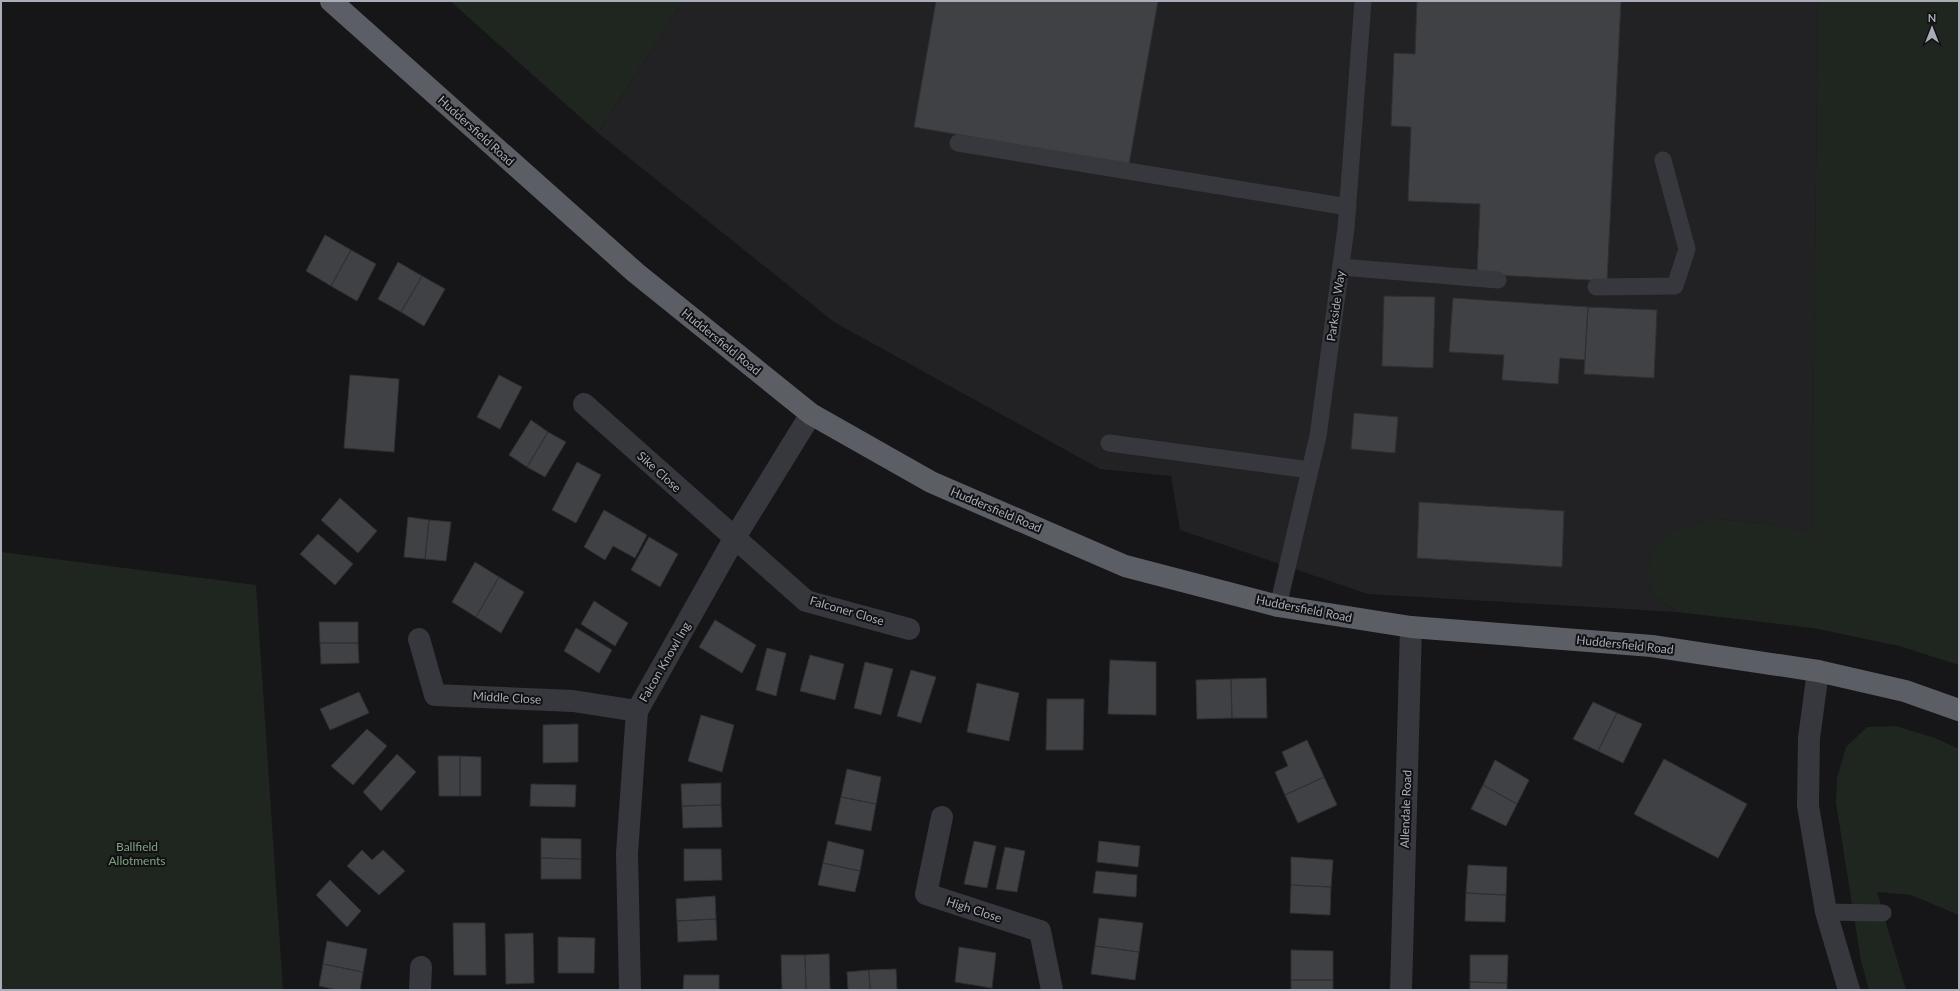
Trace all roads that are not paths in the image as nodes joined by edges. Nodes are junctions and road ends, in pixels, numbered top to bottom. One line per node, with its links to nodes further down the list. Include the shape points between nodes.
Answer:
1 (331, 1): 10 (highway, Huddersfield Road, via 636,273)
2 (1363, 1): 5 (lane, Parkside Way)
3 (958, 143): 5 (lane)
4 (1663, 160): 8 (lane, via 1687,249 1675,286)
5 (1348, 207): 6 (lane, Parkside Way)
6 (1341, 267): 7 (lane); 12 (lane, Parkside Way, via 1318,436)
7 (1498, 280)
8 (1596, 287)
9 (584, 404): 13 (street, Sike Close)
10 (811, 414): 13 (street, Falcon Knowl Ing); 14 (highway, Huddersfield Road, via 932,482 1125,566)
11 (1110, 444): 12 (lane)
12 (1310, 470): 14 (lane, Parkside Way)
13 (734, 539): 16 (street, Falconer Close, via 806,601); 20 (street, Falcon Knowl Ing)
14 (1278, 606): 15 (highway, Huddersfield Road)
15 (1411, 627): 18 (highway, Huddersfield Road, via 1652,646); 28 (street, Allendale Road)
16 (909, 629)
17 (419, 639): 20 (street, Middle Close, via 435,694 573,701)
18 (1818, 671): 19 (highway, Huddersfield Road, via 1905,691); 22 (street, via 1809,738 1808,806)
19 (1959, 710)
20 (637, 711): 26 (street, Falcon Knowl Ing, via 627,853)
21 (942, 817): 27 (street, High Close, via 926,894 1040,931)
22 (1826, 912): 23 (lane); 29 (street)
23 (1883, 913)
24 (421, 967): 25 (street)
25 (420, 990)
26 (630, 990)
27 (1052, 990)
28 (1400, 990)
29 (1849, 990)

